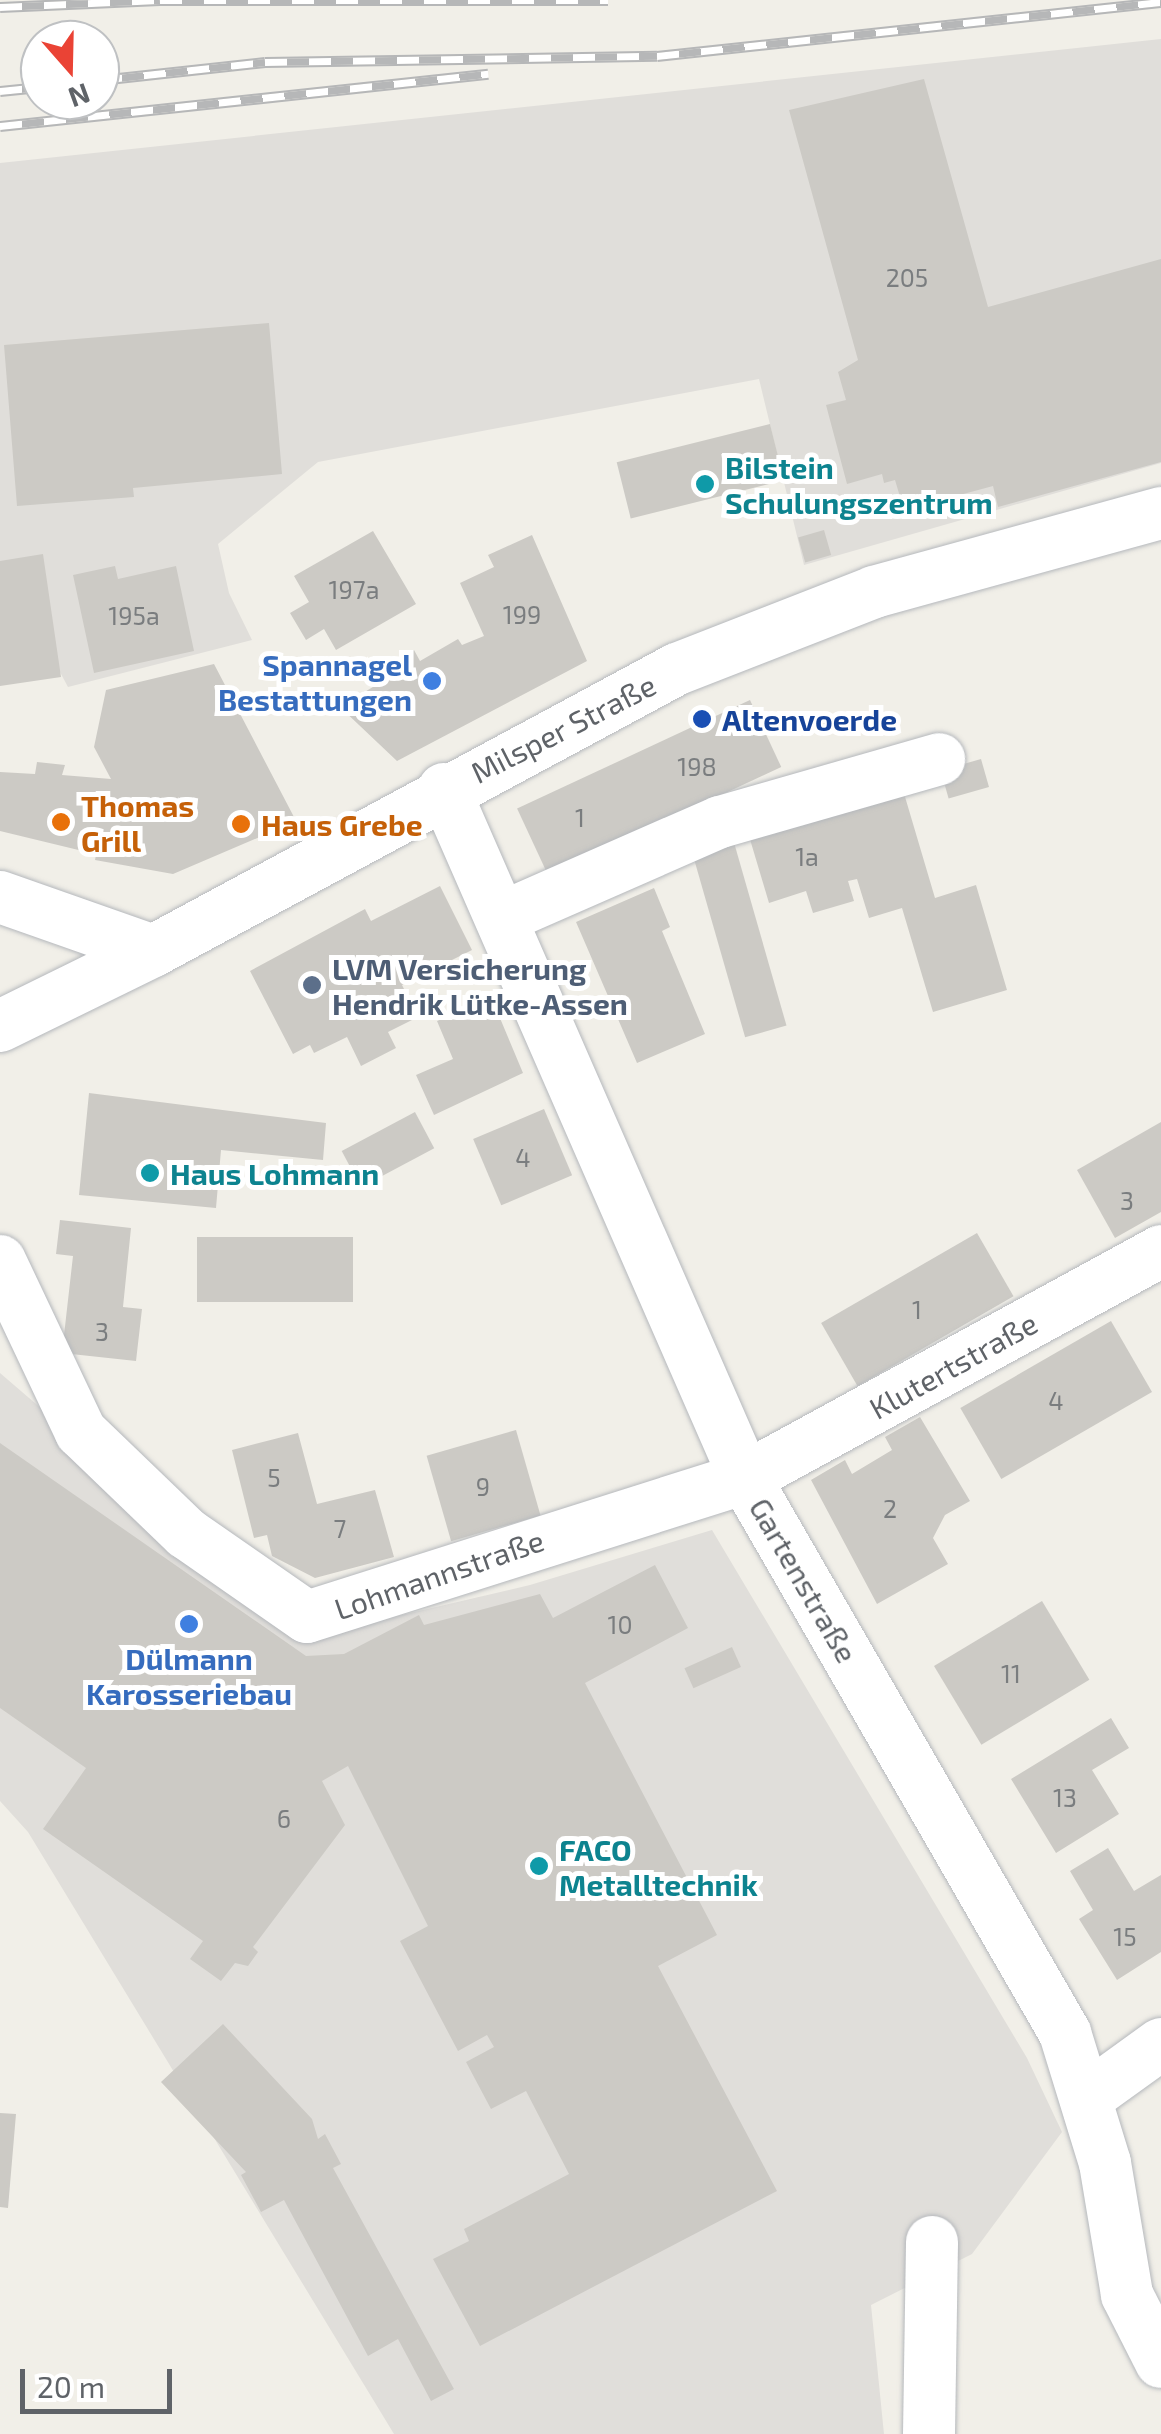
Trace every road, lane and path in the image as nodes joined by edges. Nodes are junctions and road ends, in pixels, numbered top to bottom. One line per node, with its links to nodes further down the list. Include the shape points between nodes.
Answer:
1 (1161, 513): 3 (street, Milsper Straße, via 874,592 677,670)
2 (939, 760): 5 (street, via 720,822)
3 (444, 789): 5 (street, Gartenstraße); 6 (street, Milsper Straße)
4 (0, 897): 6 (street)
5 (501, 918): 10 (street, Gartenstraße)
6 (153, 952): 7 (street, Milsper Straße)
7 (0, 1026)
8 (1161, 1251): 10 (street, Klutertstraße)
9 (0, 1261): 10 (street, Lohmannstraße, via 81,1432 186,1533 307,1618)
10 (745, 1478): 12 (street, Gartenstraße, via 1044,1990)
11 (1161, 2044): 12 (street)
12 (1089, 2096): 14 (street, Gartenstraße, via 1126,2295)
13 (932, 2242): 15 (street)
14 (1161, 2362)
15 (929, 2434)

